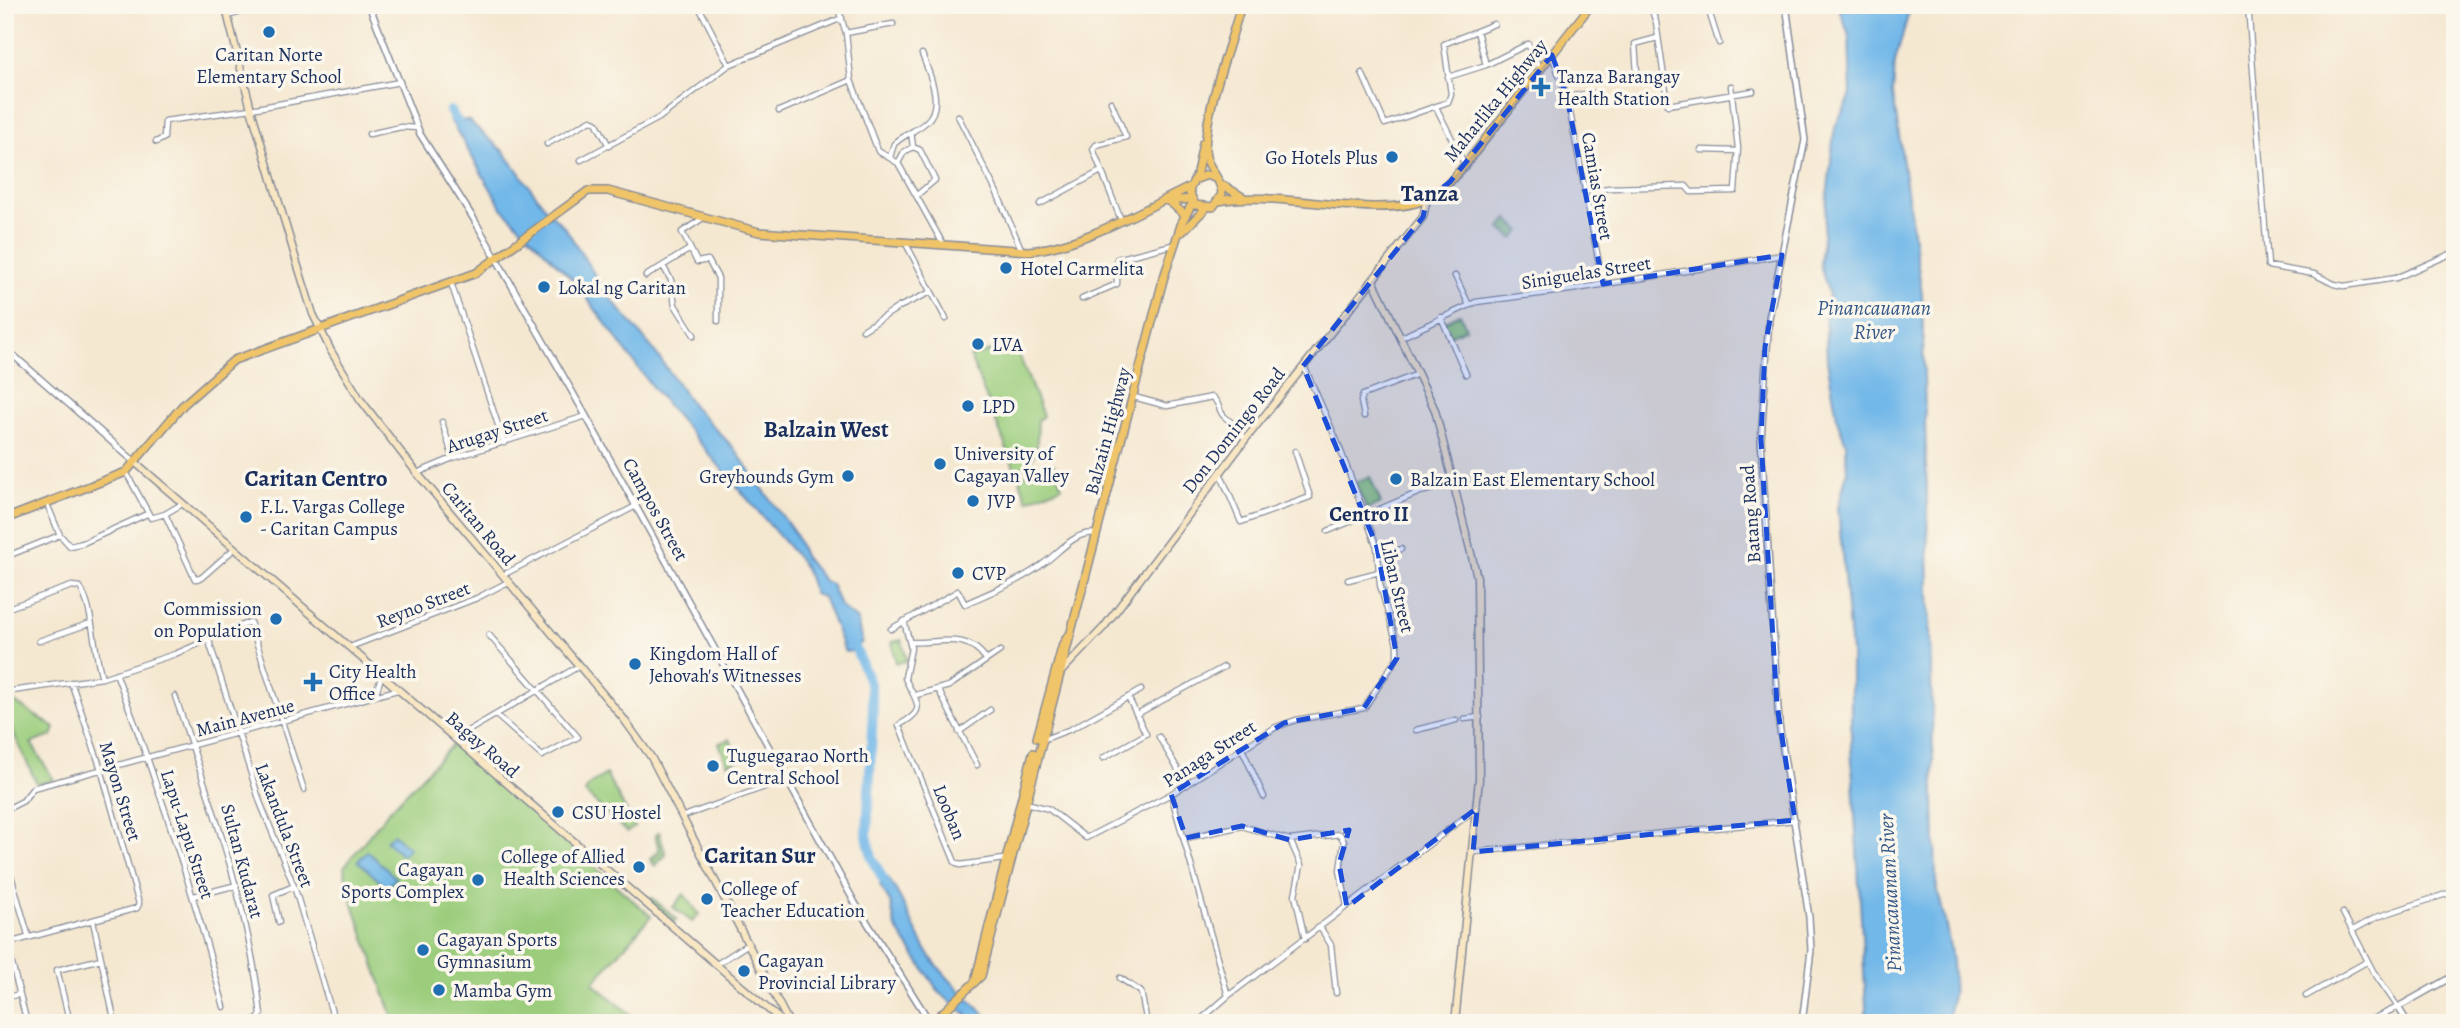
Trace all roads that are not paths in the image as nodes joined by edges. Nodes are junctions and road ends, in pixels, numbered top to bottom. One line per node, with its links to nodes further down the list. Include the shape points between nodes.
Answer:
1 (225, 5): 12 (main road, Caritan Road)
2 (264, 5): 12 (street)
3 (369, 5): 29 (street, Campos Street)
4 (698, 5): 22 (street)
5 (838, 5): 13 (street)
6 (1241, 5): 42 (main road)
7 (1591, 5): 21 (main road, Maharlika Highway)
8 (1650, 5): 18 (street)
9 (1707, 5): 19 (street)
10 (1786, 5): 77 (street, Batang Road, via 1805,140)
11 (2248, 5): 76 (street, via 2267,265 2314,274 2344,286 2396,278)
12 (228, 16): 37 (main road, Caritan Road)
13 (842, 18): 17 (street); 22 (street)
14 (893, 24): 17 (street)
15 (1494, 24): 16 (street)
16 (1477, 31): 23 (street); 27 (street, via 1444,44)
17 (846, 33): 28 (street)
18 (1657, 38): 26 (street, via 1635,44); 33 (street, via 1667,103)
19 (1719, 43)
20 (922, 54): 41 (street, via 935,106 929,120)
21 (1552, 55): 24 (main road, Maharlika Highway); 34 (street, Camias Street)
22 (729, 65): 46 (street, via 672,110)
23 (1486, 65): 24 (street, via 1528,44); 27 (street)
24 (1540, 70): 53 (main road, Maharlika Highway)
25 (1363, 73): 36 (street, via 1385,124)
26 (1637, 73)
27 (1448, 77): 36 (street, via 1450,100)
28 (851, 80): 38 (street); 50 (street, via 878,151)
29 (400, 82): 37 (street); 40 (street, Campos Street)
30 (1731, 86): 33 (street)
31 (1753, 91): 33 (street)
32 (1593, 93): 34 (street)
33 (1733, 95): 49 (street)
34 (1567, 97): 58 (street, Camias Street)
35 (1111, 102): 54 (street, via 1126,137 1093,149)
36 (1436, 107): 53 (street)
37 (251, 109): 44 (street, via 165,121 164,138); 91 (main road, Caritan Road)
38 (779, 111)
39 (958, 116): 75 (street)
40 (418, 128): 43 (street); 78 (street, Campos Street)
41 (911, 132): 47 (street); 50 (street, via 894,144)
42 (1207, 132): 55 (main road); 56 (main road, via 1205,153)
43 (369, 134)
44 (156, 142)
45 (547, 144): 46 (street, via 591,120)
46 (608, 146): 51 (street)
47 (913, 146): 52 (street); 59 (street, via 920,150 935,180)
48 (1702, 150): 49 (street)
49 (1738, 151): 58 (street, via 1734,191 1691,192 1686,186)
50 (890, 157): 52 (street)
51 (582, 160)
52 (898, 163): 59 (street)
53 (1465, 165): 61 (main road, Maharlika Highway)
54 (1101, 171): 65 (street); 69 (street)
55 (1196, 178): 56 (main road, via 1207,175); 57 (main road)
56 (1219, 182): 60 (main road, Maharlika Highway); 64 (main road)
57 (1190, 187): 62 (main road); 63 (main road)
58 (1584, 192): 84 (street, Camias Street)
59 (917, 195): 72 (street)
60 (1247, 199): 61 (main road, Maharlika Highway, via 1396,206); 64 (main road, Maharlika Highway)
61 (1427, 199): 82 (main road, Don Domingo Road, via 1423,217)
62 (1166, 201): 63 (main road); 67 (main road); 69 (main road)
63 (1192, 201): 66 (main road); 67 (main road, Balzain Highway)
64 (1219, 201): 66 (main road)
65 (1040, 204)
66 (1206, 208): 70 (main road)
67 (1185, 215): 70 (main road, Balzain Highway)
68 (703, 218): 71 (main road, via 768,233); 74 (street, via 682,231); 78 (main road, via 608,191 588,191)
69 (1121, 220): 75 (main road, via 1055,247)
70 (1179, 235): 73 (main road, Balzain Highway)
71 (905, 241): 72 (main road); 85 (street)
72 (943, 244): 75 (main road)
73 (1176, 244): 86 (street, via 1116,259 1117,284); 99 (main road, Balzain Highway)
74 (690, 249): 79 (street); 90 (street, via 699,263 710,261 717,274)
75 (1022, 251)
76 (2455, 252)
77 (1782, 255): 84 (street, Siniguelas Street); 186 (street, Batang Road, via 1765,347 1761,440 1777,705)
78 (497, 260): 83 (main road); 100 (street, Campos Street)
79 (663, 266): 80 (street); 93 (street, via 671,280 675,305)
80 (646, 276)
81 (1455, 276): 87 (street)
82 (1373, 279): 94 (main road); 96 (main road, Don Domingo Road)
83 (451, 284): 91 (main road); 104 (street)
84 (1603, 284): 87 (street, Siniguelas Street)
85 (931, 292): 89 (street); 92 (street)
86 (1082, 299)
87 (1469, 305): 88 (street, Siniguelas Street)
88 (1441, 317): 94 (street, Siniguelas Street); 98 (street)
89 (946, 320)
90 (718, 321)
91 (320, 330): 107 (main road, via 226,365 183,405); 109 (main road, Caritan Road, via 360,398)
92 (863, 330)
93 (694, 335)
94 (1402, 337): 97 (main road)
95 (5, 348): 107 (street, Bagay Road)
96 (1303, 366): 103 (main road, Don Domingo Road); 117 (street, Liban Street)
97 (1419, 373): 101 (street, via 1363,395); 111 (main road, via 1435,410)
98 (1466, 374)
99 (1134, 397): 103 (street, via 1167,405 1212,397); 120 (main road, Balzain Highway)
100 (586, 416): 104 (street, Arugay Street); 114 (street, Campos Street)
101 (1364, 416)
102 (442, 422): 106 (street)
103 (1245, 440): 110 (main road, Don Domingo Road)
104 (504, 443): 106 (street, Arugay Street)
105 (1295, 451): 110 (street, via 1310,497 1241,522)
106 (453, 458): 109 (street, Arugay Street)
107 (136, 464): 108 (main road); 113 (main road, Bagay Road)
108 (126, 472): 112 (main road); 115 (street)
109 (417, 473): 127 (main road, Caritan Road)
110 (1220, 473): 144 (main road, Don Domingo Road, via 1104,627)
111 (1454, 484): 117 (street, via 1420,492); 161 (main road, via 1477,577)
112 (47, 504): 118 (main road); 121 (street)
113 (181, 504): 116 (street); 122 (main road, Bagay Road)
114 (636, 506): 127 (street); 177 (street, Campos Street)
115 (147, 514): 116 (street, via 150,518); 121 (street, via 79,545 67,545)
116 (165, 514): 122 (street, via 195,579)
117 (1366, 516): 119 (street); 125 (street, Liban Street)
118 (5, 519)
119 (1328, 531)
120 (1096, 534): 131 (street, via 1059,548 1033,571 965,604 958,591); 144 (main road, Balzain Highway)
121 (60, 535): 124 (street)
122 (234, 549): 138 (main road, Bagay Road)
123 (1401, 550): 125 (street)
124 (5, 557)
125 (1378, 558): 126 (street, Liban Street)
126 (1379, 572): 128 (street); 140 (street, Liban Street)
127 (502, 576): 129 (main road, Caritan Road)
128 (1348, 580)
129 (508, 582): 138 (street, Reyno Street); 142 (main road, Caritan Road)
130 (5, 609): 132 (street, via 80,587)
131 (904, 621): 133 (street); 137 (street)
132 (91, 623): 136 (street); 147 (street)
133 (891, 629)
134 (489, 635): 152 (street)
135 (208, 638): 145 (street); 164 (street, via 250,622); 167 (street, Lakandula Street)
136 (40, 640)
137 (910, 642): 141 (street, via 964,641 977,647); 154 (street, via 905,674)
138 (347, 649): 146 (main road, Bagay Road)
139 (1000, 652): 141 (street)
140 (1397, 658): 172 (street, Panaga Street, via 1364,708 1284,723)
141 (986, 659): 150 (street)
142 (579, 666): 152 (street); 185 (main road, Caritan Road, via 652,757)
143 (1224, 667): 159 (street)
144 (1058, 672): 170 (main road, Balzain Highway); 191 (main road, Balzain Highway)
145 (116, 673): 147 (street); 173 (street, Lapu-Lapu Street)
146 (381, 677): 149 (main road, Bagay Road); 156 (street)
147 (102, 678): 148 (street)
148 (71, 682): 153 (street); 176 (street, Mayon Street)
149 (397, 690): 156 (street, Main Avenue); 169 (main road, Bagay Road)
150 (939, 690): 154 (street); 166 (street)
151 (1141, 690): 157 (street)
152 (537, 691): 160 (street); 160 (street, via 578,737 542,756)
153 (5, 692)
154 (916, 695): 191 (street, Looban, via 918,711 899,725 955,864)
155 (175, 696): 171 (street, Sultan Kudarat)
156 (374, 697): 164 (street, Main Avenue)
157 (1128, 697): 159 (street); 170 (street)
158 (990, 710): 166 (street)
159 (1137, 714): 174 (street, via 1145,735)
160 (496, 715): 169 (street)
161 (1480, 717): 162 (street); 183 (main road)
162 (1464, 719)
163 (1456, 720): 165 (street)
164 (282, 721): 167 (street, Main Avenue); 179 (street)
165 (1416, 730)
166 (959, 732): 175 (street)
167 (237, 734): 171 (street, Main Avenue); 193 (street, Lakandula Street)
168 (1159, 737): 178 (street)
169 (453, 740): 208 (main road, Bagay Road)
170 (1041, 740): 182 (main road, Balzain Highway)
171 (192, 746): 173 (street, Main Avenue); 192 (street, Sultan Kudarat)
172 (1242, 751): 178 (street, Panaga Street); 181 (street)
173 (148, 758): 176 (street, Main Avenue); 195 (street, Lapu-Lapu Street)
174 (1103, 758)
175 (977, 765)
176 (100, 769): 184 (street, Main Avenue, via 33,788 23,801); 198 (street, Mayon Street, via 139,902 137,908)
177 (787, 779): 185 (street); 219 (street, Campos Street, via 855,903)
178 (1187, 785): 180 (street, Panaga Street)
179 (304, 790)
180 (1171, 794): 182 (street, Panaga Street, via 1086,838 1049,809); 187 (street)
181 (1264, 797)
182 (1025, 802): 211 (main road, Balzain Highway, via 981,976)
183 (1477, 808): 189 (main road); 196 (street)
184 (5, 810)
185 (684, 816): 205 (main road, Caritan Road)
186 (1795, 820): 189 (street); 230 (street, Batang Road, via 1811,950)
187 (1186, 838): 188 (street, via 1242,826); 214 (street)
188 (1290, 840): 196 (street, via 1333,833 1342,836 1339,864); 203 (street, via 1301,865 1294,895)
189 (1473, 852): 229 (main road)
190 (5, 855): 202 (street)
191 (1004, 859): 211 (main road, Balzain Highway)
192 (237, 884): 195 (street); 223 (street, Sultan Kudarat, via 261,1015)
193 (294, 886): 199 (street, via 273,895); 224 (street, Lakandula Street)
194 (2455, 891): 201 (street, via 2377,917)
195 (194, 896): 217 (street, Lapu-Lapu Street)
196 (1347, 907): 200 (street)
197 (2343, 913): 201 (street)
198 (93, 921): 202 (street); 206 (street)
199 (279, 922)
200 (1320, 927): 203 (street); 213 (street, via 1331,945)
201 (2353, 930): 207 (street)
202 (29, 938): 204 (street)
203 (1305, 939): 214 (street)
204 (6, 944): 212 (street)
205 (748, 944): 208 (street); 225 (main road, Caritan Road)
206 (101, 959): 221 (street, via 57,970); 222 (street)
207 (2368, 961): 215 (street); 218 (street)
208 (716, 965): 225 (main road, Bagay Road)
209 (2455, 975): 218 (street)
210 (1120, 978): 227 (street, via 1142,992)
211 (973, 985): 219 (main road, Balzain Highway)
212 (19, 993): 216 (street); 220 (street)
213 (1336, 993)
214 (1228, 996): 228 (street)
215 (2306, 996)
216 (5, 998)
217 (224, 1007)
218 (2398, 1007): 231 (street); 232 (street)
219 (937, 1019): 226 (main road)
220 (27, 1023)
221 (70, 1023)
222 (115, 1023)
223 (240, 1023)
224 (335, 1023)
225 (787, 1023)
226 (949, 1023)
227 (1147, 1023)
228 (1197, 1023)
229 (1455, 1023)
230 (1802, 1023)
231 (2364, 1023)
232 (2408, 1023)

